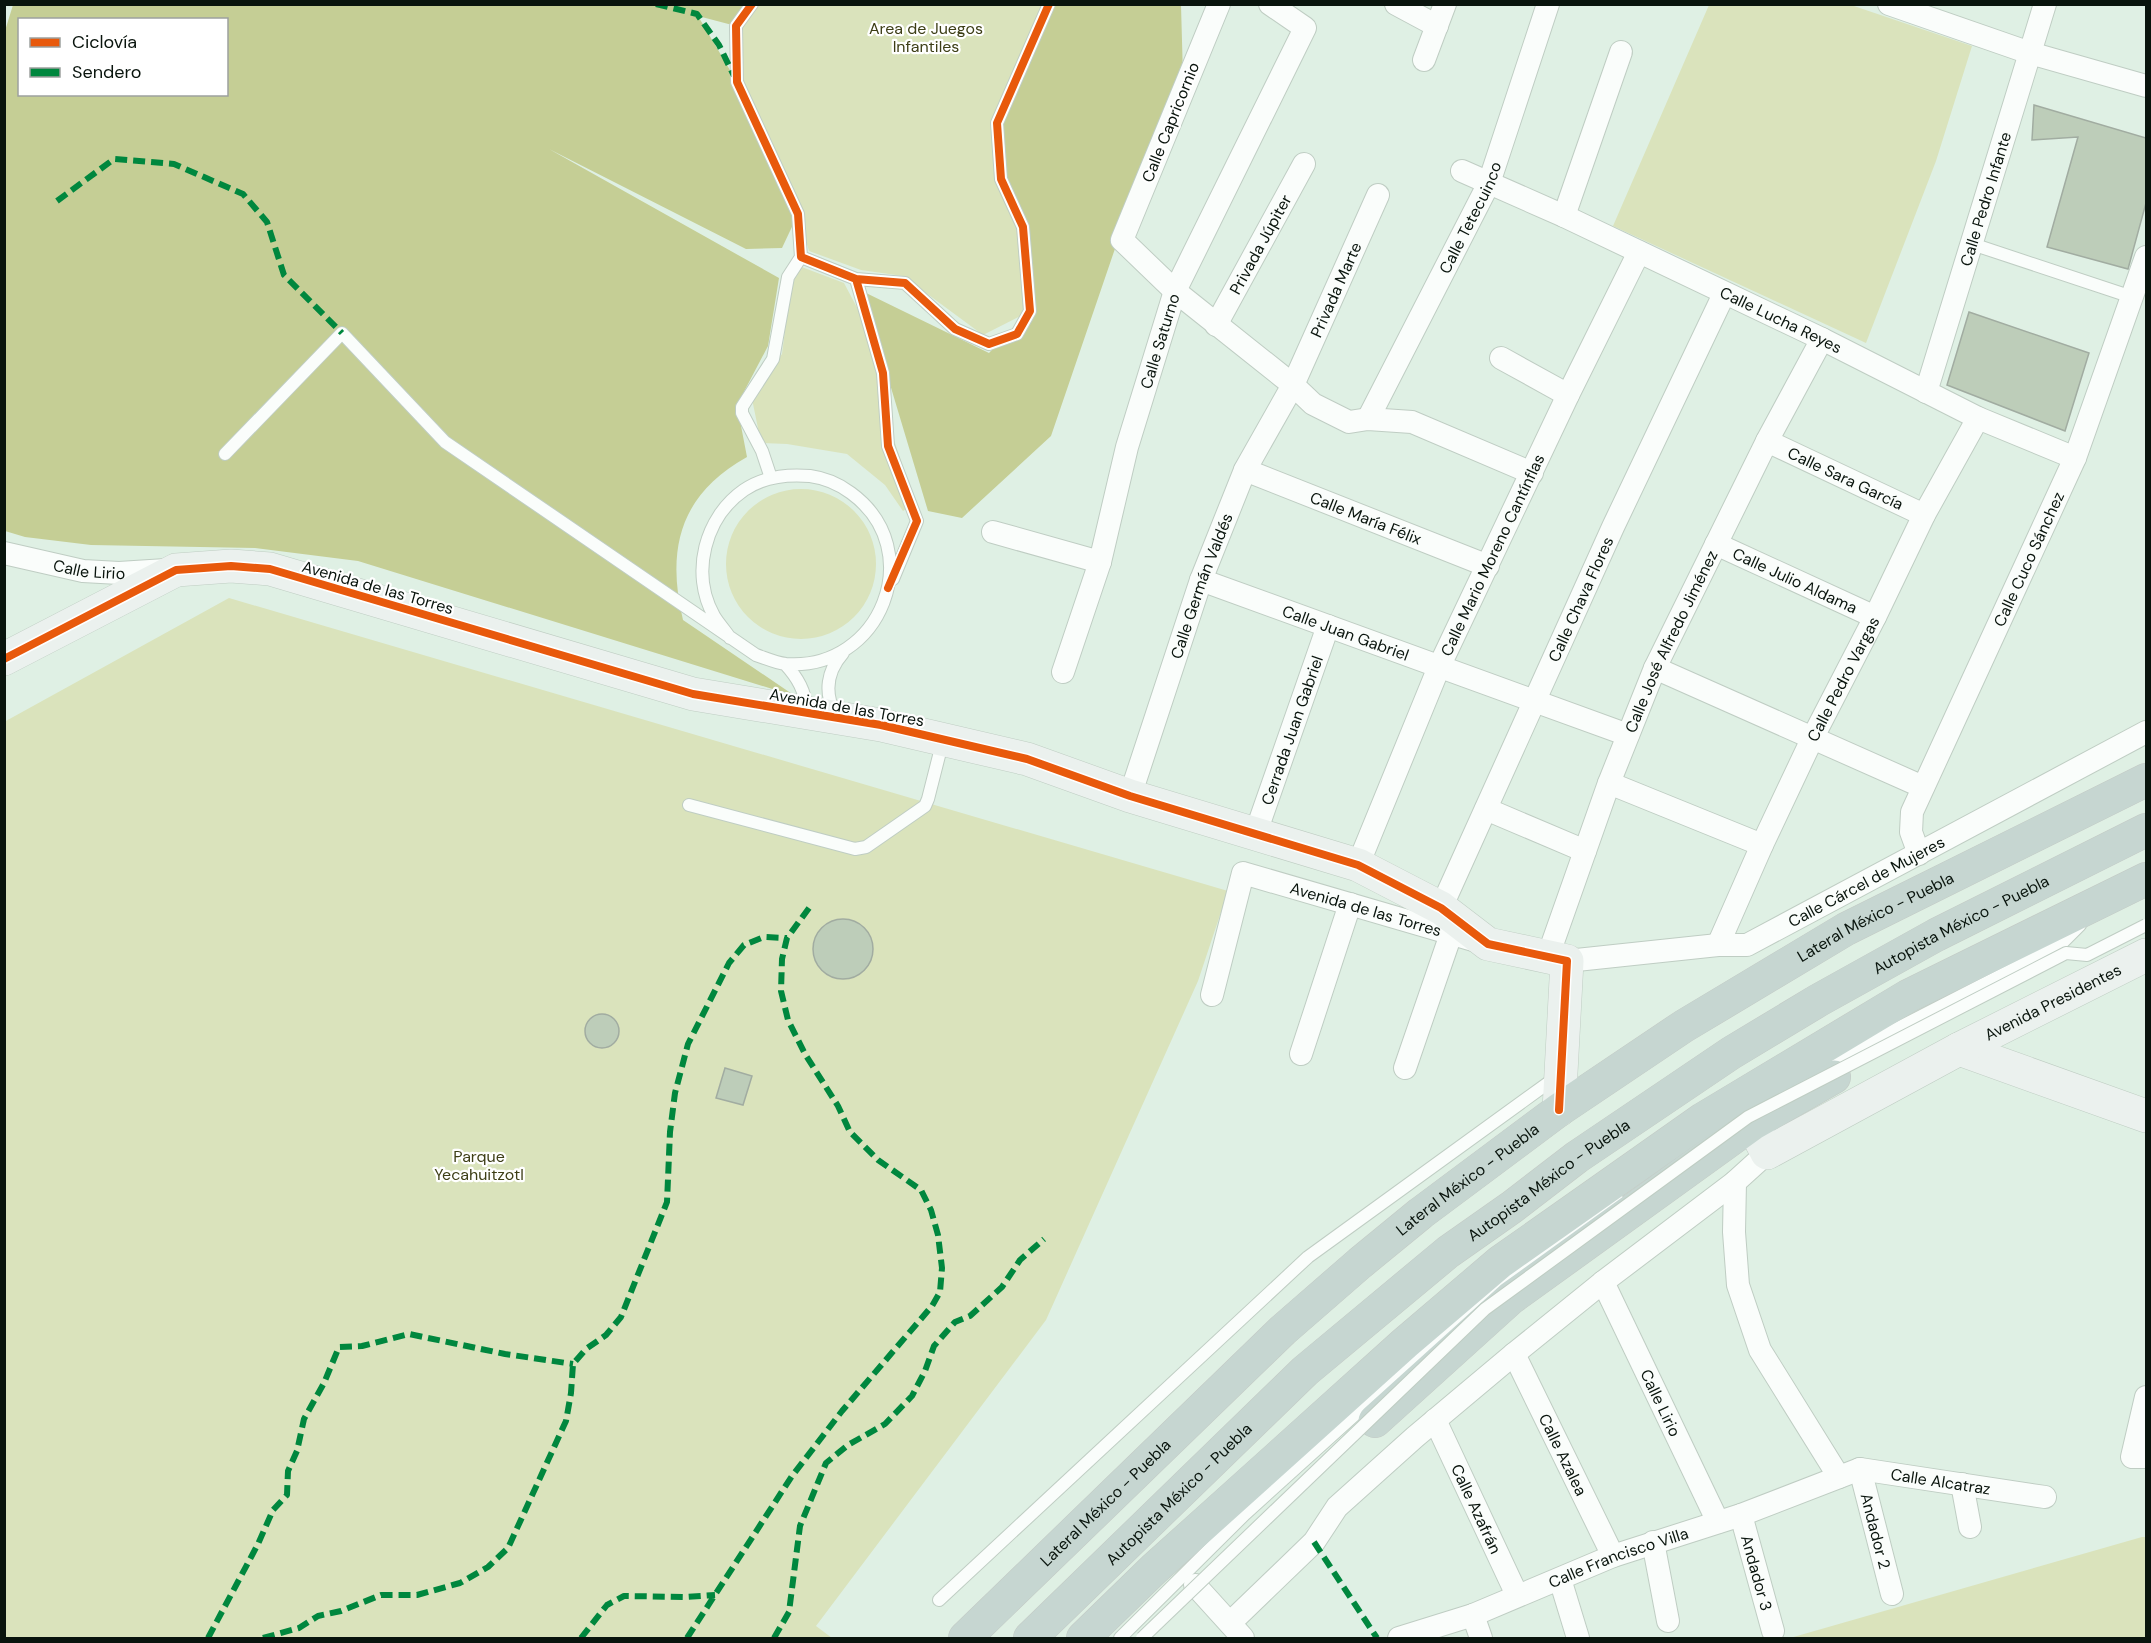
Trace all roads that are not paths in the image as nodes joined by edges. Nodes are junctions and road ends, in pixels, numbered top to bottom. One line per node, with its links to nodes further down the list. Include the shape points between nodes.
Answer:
1 (752, 4): 22 (lane, via 736,26 736,82 798,214)
2 (1049, 4): 24 (lane, via 997,123 1001,179 1023,227 1030,311 1017,334 989,344 955,329 905,284)
3 (1219, 4): 26 (street, Calle Capricornio, via 1122,240)
4 (1270, 4): 26 (street, Calle Saturno, via 1305,28)
5 (1396, 4): 10 (street)
6 (1445, 4): 10 (street)
7 (1548, 4): 17 (street, Calle Tetecuinco)
8 (1889, 4): 12 (street)
9 (2045, 4): 12 (street, Calle Pedro Infante)
10 (1437, 26): 13 (street)
11 (1621, 52): 19 (street)
12 (2030, 53): 14 (street); 20 (street, Calle Pedro Infante)
13 (1424, 60)
14 (2146, 86)
15 (1304, 164): 28 (street, Privada Júpiter)
16 (1462, 171): 17 (street, Calle Lucha Reyes)
17 (1489, 183): 19 (street, Calle Lucha Reyes); 35 (street, Calle Tetecuinco)
18 (1378, 195): 31 (street, Privada Marte)
19 (1564, 216): 21 (street, Calle Lucha Reyes)
20 (1972, 244): 25 (lane); 32 (street, Calle Pedro Infante)
21 (1639, 252): 27 (street, Calle Lucha Reyes); 33 (street, Calle Mario Moreno Cantínflas)
22 (801, 257): 24 (lane); 41 (lane, via 788,277 772,359 742,407)
23 (2146, 257): 25 (street, Calle Cuco Sánchez)
24 (856, 279): 50 (lane, via 883,373 888,446 917,521)
25 (2139, 286): 38 (street, Calle Cuco Sánchez)
26 (1175, 291): 28 (street); 46 (street, Calle Saturno, via 1127,447)
27 (1724, 294): 29 (street, Calle Lucha Reyes); 60 (street, Calle Chava Flores)
28 (1216, 325): 31 (street)
29 (1822, 339): 32 (street, Calle Lucha Reyes); 36 (street, Calle José Alfredo Jiménez)
30 (1501, 358): 33 (street)
31 (1293, 385): 35 (street, via 1313,404 1349,422); 39 (street, Calle Germán Valdés)
32 (1926, 392): 34 (street, Calle Lucha Reyes)
33 (1568, 395): 40 (street, Calle Mario Moreno Cantínflas)
34 (1978, 418): 38 (street, Calle Lucha Reyes); 42 (street, Calle Pedro Vargas)
35 (1368, 419): 40 (street, via 1412,422)
36 (1767, 441): 42 (street, Calle Sara García); 44 (street, Calle José Alfredo Jiménez)
37 (225, 454): 53 (lane, via 342,333 445,442)
38 (2075, 458): 70 (street, Calle Cuco Sánchez)
39 (1245, 470): 47 (street, Calle María Félix); 49 (street, Calle Germán Valdés)
40 (1532, 473): 47 (street, Calle Mario Moreno Cantínflas)
41 (771, 478): 50 (lane, via 794,474 818,477 841,486 860,500 876,518 886,540); 53 (lane, via 745,490 724,508 709,532 702,560 704,588 713,615)
42 (1924, 515): 51 (street, Calle Pedro Vargas)
43 (993, 532): 46 (street)
44 (1716, 544): 51 (street, Calle Julio Aldama); 58 (street, Calle José Alfredo Jiménez)
45 (4, 553): 48 (street, Calle Lirio, via 83,571)
46 (1100, 562): 59 (street, Calle Saturno)
47 (1488, 566): 57 (street, Calle Mario Moreno Cantínflas)
48 (176, 570): 55 (street, Avenida de las Torres); 61 (street, Avenida de las Torres, via 231,566 270,569 693,694)
49 (1201, 580): 52 (street, Calle Juan Gabriel); 71 (street, Calle Germán Valdés)
50 (888, 588): 54 (lane, via 880,613 865,634)
51 (1875, 617): 64 (street, Calle Pedro Vargas)
52 (1328, 626): 57 (street, Calle Juan Gabriel); 75 (street, Cerrada Juan Gabriel)
53 (730, 638): 56 (lane, via 756,655)
54 (845, 651): 56 (lane, via 816,662); 61 (lane, via 830,676 830,705)
55 (4, 658)
56 (785, 664): 61 (lane)
57 (1439, 667): 60 (street, Calle Juan Gabriel); 79 (street, Calle Mario Moreno Cantínflas)
58 (1655, 668): 63 (street, Calle José Alfredo Jiménez); 64 (street)
59 (1063, 672)
60 (1535, 701): 63 (street, Calle Juan Gabriel); 73 (street, Calle Chava Flores)
61 (822, 716): 65 (street, Avenida de las Torres)
62 (2146, 732): 67 (street, Calle Cárcel de Mujeres)
63 (1628, 735): 69 (street, Calle José Alfredo Jiménez)
64 (1813, 737): 70 (street); 76 (street, Calle Pedro Vargas)
65 (943, 739): 71 (street, Avenida de las Torres, via 1027,759); 72 (lane, via 925,806 866,847 855,849)
66 (2146, 740): 67 (street)
67 (2111, 750): 78 (street, Calle Cárcel de Mujeres)
68 (2146, 780): 93 (highway, Lateral México - Puebla, via 1846,929 1684,1026)
69 (1610, 783): 76 (street); 77 (street, Calle José Alfredo Jiménez)
70 (1923, 787): 78 (street, Calle Cuco Sánchez, via 1912,812 1911,832)
71 (1130, 796): 75 (street, Avenida de las Torres)
72 (689, 805)
73 (1486, 809): 77 (street); 84 (street, Calle Chava Flores)
74 (2146, 830): 122 (highway, Autopista México - Puebla, via 1936,935 1810,1005 1577,1157 1448,1252 1305,1371)
75 (1255, 835): 79 (street, Avenida de las Torres)
76 (1762, 845): 86 (street, Calle Pedro Vargas)
77 (1585, 850): 88 (street, Calle José Alfredo Jiménez)
78 (1919, 854): 86 (street, Calle Cárcel de Mujeres, via 1747,945)
79 (1358, 865): 84 (street, Avenida de las Torres)
80 (2146, 879): 123 (highway, via 1898,1002 1703,1119 1500,1262 1370,1374)
81 (2146, 893): 124 (lane, via 2079,925 2060,945 1747,1106 1587,1221 1483,1299 1245,1514)
82 (1350, 904): 84 (street, Avenida de las Torres); 89 (street, Avenida de las Torres, via 1243,873); 91 (street)
83 (2146, 919): 95 (highway, via 1882,1050)
84 (1446, 921): 88 (street, Avenida de las Torres, via 1488,944); 92 (street, Calle Chava Flores)
85 (2146, 925): 125 (lane, bridge, via 2087,955 2066,953 1749,1117 1485,1309)
86 (1718, 945): 88 (street, Calle Cárcel de Mujeres)
87 (2146, 955): 90 (street, Avenida Presidentes)
88 (1558, 958): 93 (street)
89 (1212, 994)
90 (1959, 1049): 94 (street); 96 (street, Avenida Presidentes)
91 (1301, 1054)
92 (1405, 1068)
93 (1566, 1080): 116 (lane, via 1308,1257); 121 (highway, Lateral México - Puebla, via 1421,1213 1283,1330)
94 (2146, 1116)
95 (1752, 1124): 96 (street); 113 (highway, via 1511,1298)
96 (1767, 1153): 97 (street)
97 (1735, 1182): 98 (street); 104 (street, via 1738,1285 1760,1350)
98 (1603, 1282): 99 (street); 108 (street, Calle Lirio)
99 (1514, 1354): 101 (street); 111 (street, Calle Azalea)
100 (2146, 1397): 102 (street)
101 (1436, 1420): 115 (street, Calle Azafrán); 119 (street, via 1338,1507 1314,1542)
102 (2139, 1457)
103 (1860, 1469): 104 (street, Calle Alcatraz); 105 (street, Calle Alcatraz); 114 (street, Andador 2)
104 (1839, 1477): 107 (street, Calle Francisco Villa)
105 (1962, 1484): 106 (street, Calle Alcatraz); 109 (street)
106 (2045, 1497)
107 (1741, 1515): 108 (street, Calle Francisco Villa); 120 (street, Andador 3)
108 (1718, 1522): 110 (street, Calle Francisco Villa)
109 (1970, 1527)
110 (1653, 1542): 111 (street, Calle Francisco Villa); 118 (street)
111 (1613, 1556): 112 (street, Calle Francisco Villa)
112 (1560, 1579): 115 (street, Calle Francisco Villa); 128 (street)
113 (1195, 1585): 119 (street); 125 (highway)
114 (1892, 1594)
115 (1517, 1595): 117 (street, Calle Francisco Villa)
116 (939, 1600)
117 (1473, 1615): 126 (street, Calle Francisco Villa); 127 (street)
118 (1668, 1621)
119 (1236, 1631)
120 (1773, 1631)
121 (965, 1638)
122 (1030, 1638)
123 (1083, 1638)
124 (1119, 1638)
125 (1141, 1638)
126 (1399, 1638)
127 (1481, 1638)
128 (1578, 1638)

